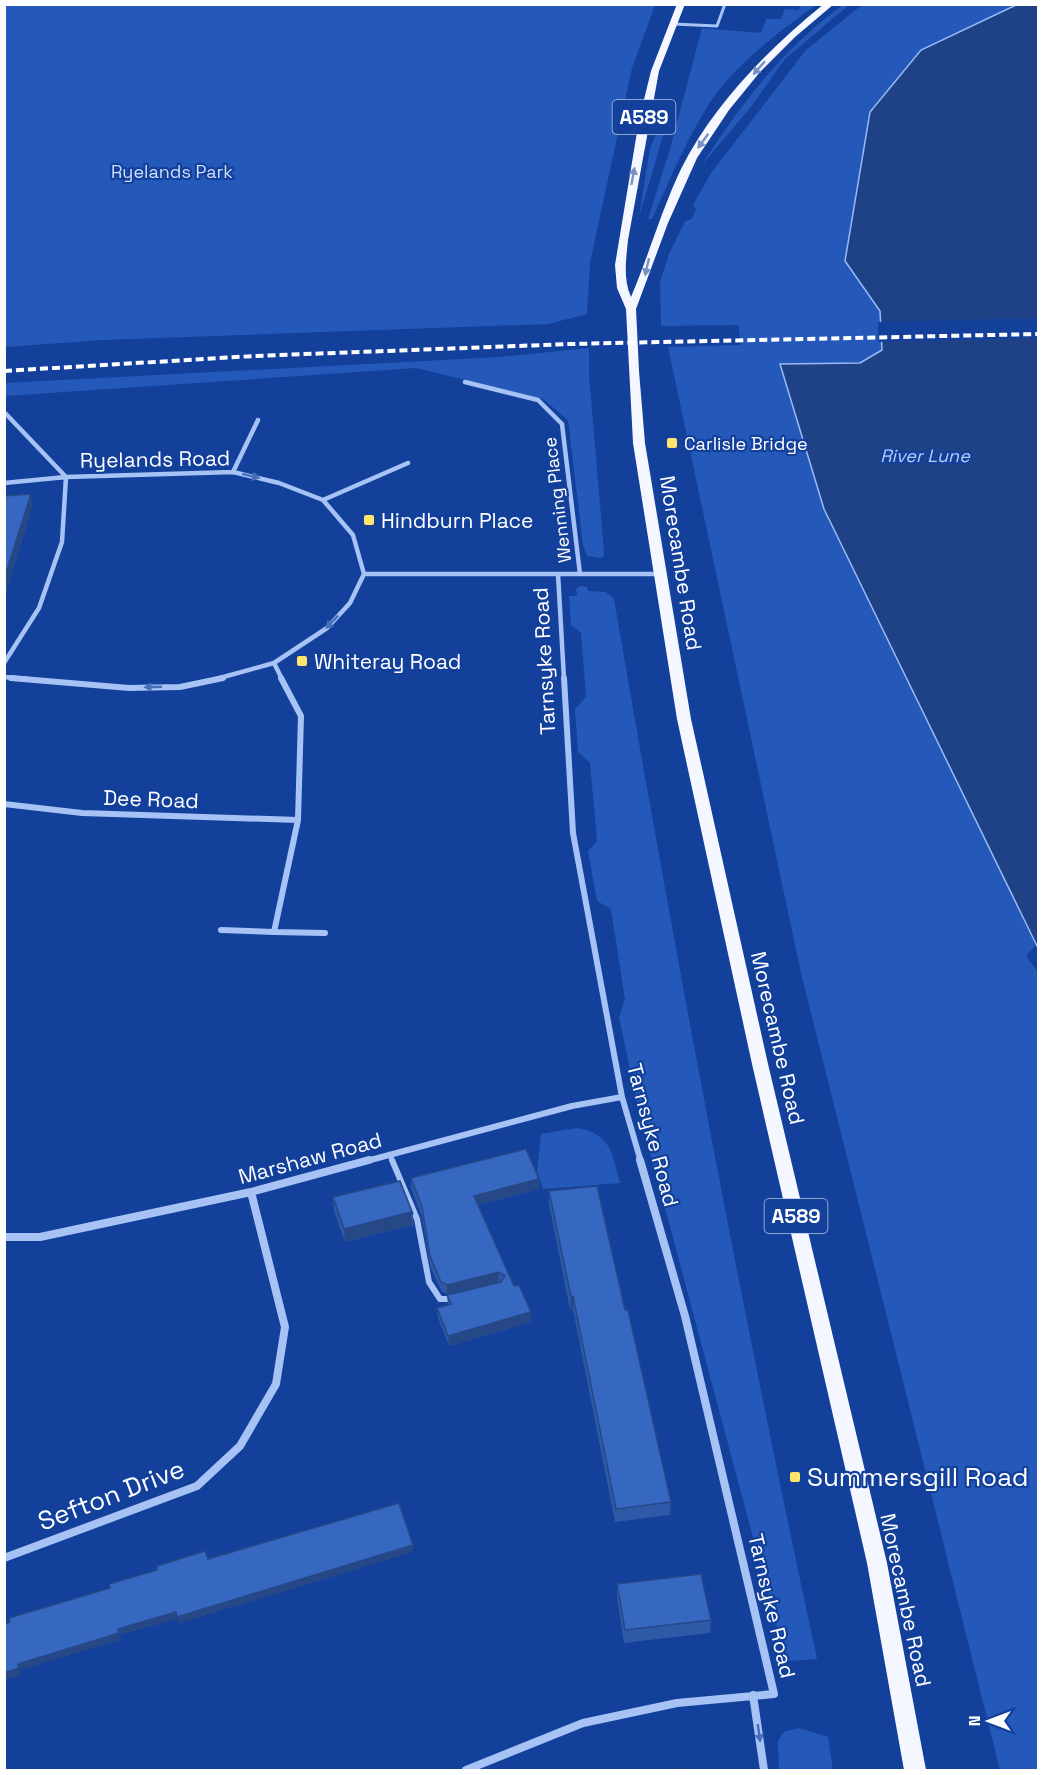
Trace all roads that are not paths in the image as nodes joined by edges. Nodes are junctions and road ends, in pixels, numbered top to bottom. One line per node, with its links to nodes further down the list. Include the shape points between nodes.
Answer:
1 (681, 4): 4 (main road, Morecambe Road / A589)
2 (725, 4): 4 (lane, via 717,26)
3 (830, 4): 5 (main road, Morecambe Road / A589, one-way to 5, via 763,62 696,150 662,225 643,286)
4 (673, 24): 5 (main road, Morecambe Road / A589, one-way to 4, via 622,288 620,265 624,228 644,120)
5 (631, 309): 17 (main road, Morecambe Road / A589, via 639,443)
6 (465, 382): 16 (street, Wenning Place, via 538,400 562,424)
7 (6, 414): 11 (street)
8 (258, 420): 10 (street)
9 (408, 463): 13 (street)
10 (233, 472): 11 (street, Ryelands Road); 13 (street, Ryelands Road, one-way to 13, via 279,483)
11 (66, 477): 12 (street, Ryelands Road); 18 (street, via 62,542 39,608)
12 (4, 483)
13 (323, 500): 14 (street, Ryelands Road, via 353,535)
14 (364, 574): 15 (street); 19 (street, one-way to 19, via 350,603 327,628)
15 (558, 574): 16 (street); 26 (street, Tarnsyke Road, via 573,833)
16 (580, 574): 17 (street)
17 (661, 574): 35 (main road, Morecambe Road / A589, via 684,719 877,1563)
18 (4, 663)
19 (274, 663): 20 (street, one-way to 20, via 180,687 129,688); 22 (street, via 301,716)
20 (4, 677)
21 (4, 804): 22 (street, Dee Road, via 82,813)
22 (298, 820): 24 (street)
23 (221, 930): 24 (street)
24 (274, 932): 25 (street)
25 (325, 933)
26 (622, 1097): 27 (street, Marshaw Road, via 572,1106); 32 (street, Tarnsyke Road, via 685,1316 774,1695)
27 (389, 1154): 28 (street, Marshaw Road); 30 (lane, via 417,1220 424,1266 434,1294 440,1299)
28 (251, 1192): 29 (street, Marshaw Road, via 40,1237); 31 (street, Sefton Drive, via 285,1327 276,1384 240,1446 197,1486)
29 (4, 1237)
30 (458, 1298)
31 (4, 1558)
32 (753, 1695): 33 (street, via 677,1703 583,1723); 34 (street, one-way to 34)
33 (466, 1770)
34 (764, 1770)
35 (915, 1770)

